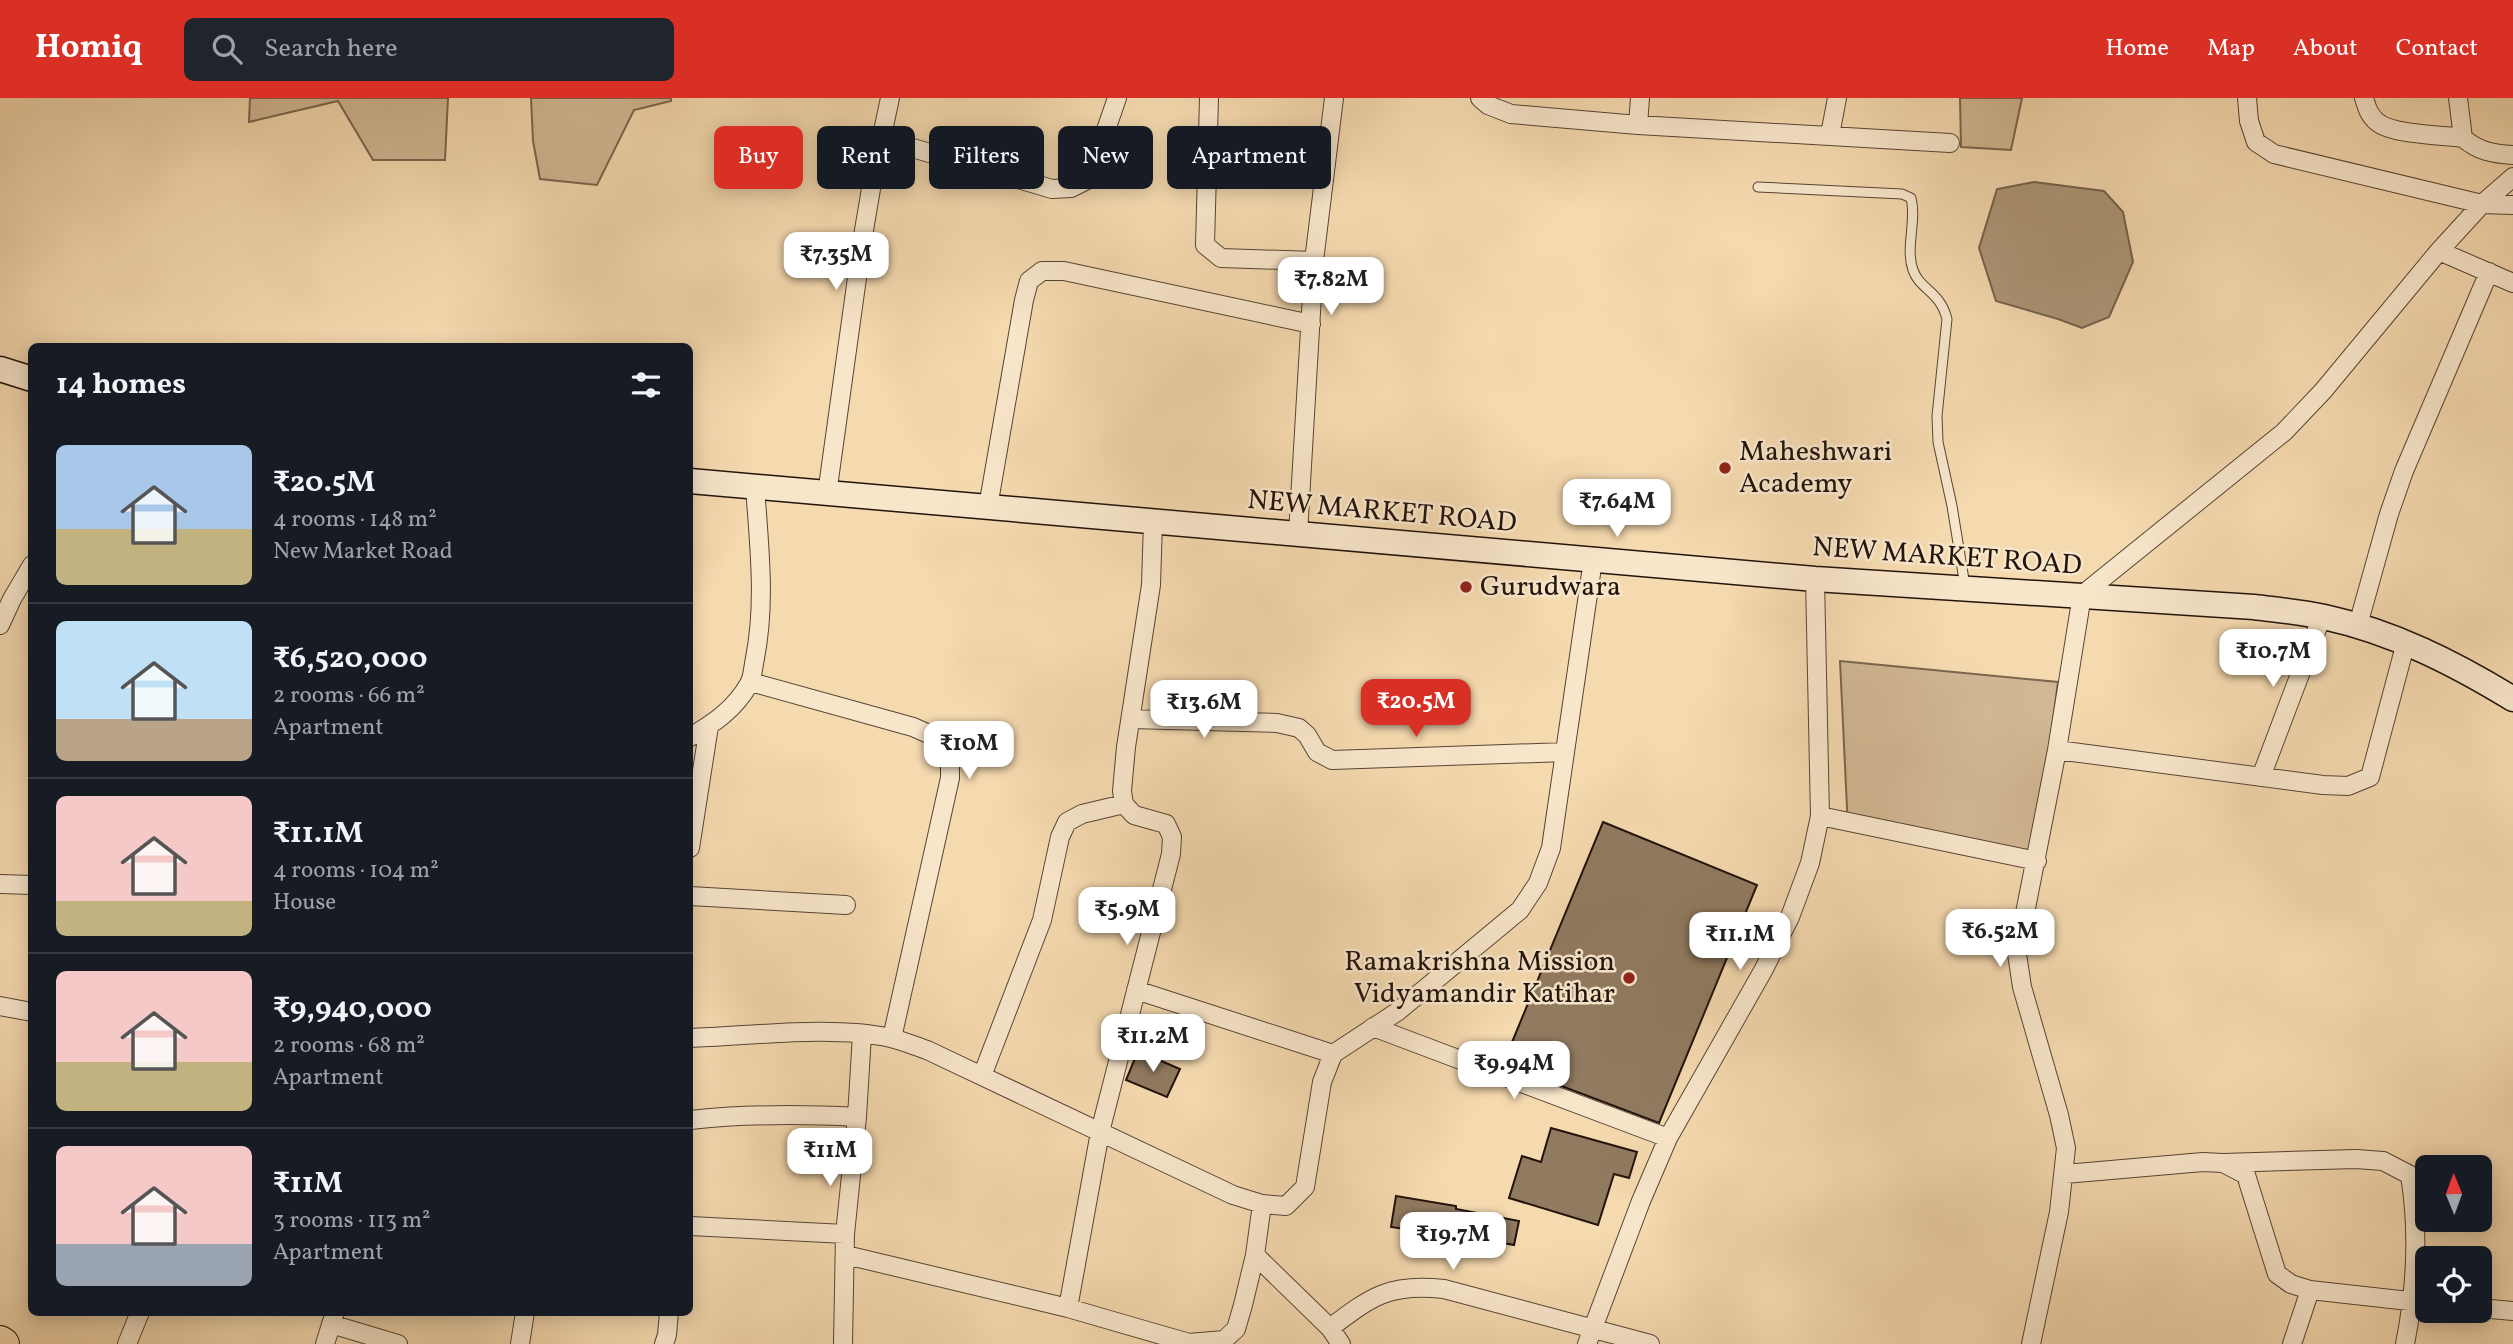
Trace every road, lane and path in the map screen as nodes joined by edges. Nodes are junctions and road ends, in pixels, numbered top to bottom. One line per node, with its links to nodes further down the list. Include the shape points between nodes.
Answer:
1 (890, 98): 12 (street)
2 (1118, 98): 16 (street, via 1089,179 1071,188 1052,189)
3 (1209, 98): 24 (street, via 1205,245 1221,258)
4 (1335, 98): 24 (street)
5 (1480, 98): 11 (street, via 1511,114)
6 (1640, 98): 11 (street)
7 (1837, 98): 13 (street)
8 (2247, 98): 21 (street, via 2256,142 2274,154)
9 (2364, 98): 14 (street, via 2368,112 2379,124)
10 (2458, 98): 14 (street)
11 (1638, 125): 13 (street)
12 (885, 126)
13 (1830, 135): 15 (street)
14 (2463, 138): 17 (street, via 2473,147)
15 (1950, 143)
16 (915, 149)
17 (2513, 155)
18 (2513, 177): 21 (street)
19 (1758, 187): 39 (lane, via 1911,198 1914,273 1943,305 1947,319 1938,442)
20 (871, 189): 32 (street)
21 (2482, 204): 22 (street); 23 (street)
22 (2513, 205)
23 (2439, 251): 25 (street); 40 (street, via 2284,432)
24 (1314, 261): 27 (street)
25 (2488, 272): 26 (street); 43 (street, via 2404,471)
26 (2513, 284)
27 (1311, 324): 33 (street, via 1064,271 1042,271 1029,281 1026,290); 35 (street)
28 (0, 369): 29 (street)
29 (28, 378)
30 (693, 481): 31 (street, NEW MARKET ROAD)
31 (755, 487): 32 (street, NEW MARKET ROAD); 45 (street, via 761,578)
32 (827, 494): 33 (street, NEW MARKET ROAD)
33 (988, 507): 34 (street, NEW MARKET ROAD)
34 (1153, 522): 35 (street, NEW MARKET ROAD); 47 (street, via 1151,585)
35 (1298, 534): 36 (street, NEW MARKET ROAD)
36 (1593, 559): 38 (street, NEW MARKET ROAD); 51 (street)
37 (28, 572): 42 (street)
38 (1815, 579): 39 (street, NEW MARKET ROAD); 54 (street)
39 (1965, 588): 40 (street, NEW MARKET ROAD)
40 (2082, 595): 41 (street, NEW MARKET ROAD); 50 (street)
41 (2322, 616): 43 (street, NEW MARKET ROAD); 52 (street)
42 (0, 625)
43 (2358, 625): 44 (street, NEW MARKET ROAD)
44 (2406, 642): 46 (street, NEW MARKET ROAD); 52 (street, via 2370,777 2348,786)
45 (751, 682): 48 (street, via 734,706); 67 (street, via 913,726 940,739 950,758 950,778)
46 (2513, 699)
47 (1131, 719): 51 (street, via 1277,723 1298,728 1317,752 1332,760); 53 (street)
48 (709, 726): 49 (street); 55 (street)
49 (693, 735)
50 (2057, 750): 52 (street); 56 (street)
51 (1565, 752): 64 (street, via 1551,848 1538,883 1520,911 1408,1004)
52 (2261, 776)
53 (1124, 804): 61 (street, via 1134,815 1166,824 1172,837); 69 (street, via 1067,822 1042,920)
54 (1821, 817): 56 (street); 73 (street, via 1790,917)
55 (693, 829)
56 (2037, 860): 75 (street, via 2017,954 2059,1115 2066,1148)
57 (0, 884): 58 (street)
58 (28, 885)
59 (693, 896): 60 (street)
60 (846, 905)
61 (1136, 990): 68 (street); 72 (street)
62 (0, 1006): 63 (street)
63 (28, 1011)
64 (1373, 1027): 68 (street); 73 (street)
65 (862, 1034): 66 (street); 67 (street); 70 (street)
66 (693, 1038)
67 (892, 1038): 69 (street)
68 (1333, 1054): 76 (street, via 1322,1082 1305,1187 1286,1206)
69 (982, 1076): 72 (street)
70 (857, 1117): 71 (street, via 741,1115); 78 (street)
71 (693, 1121)
72 (1100, 1132): 76 (street, via 1233,1195); 84 (street)
73 (1668, 1138): 93 (street)
74 (2223, 1163): 75 (street); 79 (street, via 2383,1161 2410,1175); 82 (street, via 2246,1175 2277,1274)
75 (2065, 1174): 102 (street)
76 (1262, 1204): 81 (street)
77 (693, 1226): 78 (street)
78 (845, 1234): 80 (street)
79 (2417, 1246)
80 (845, 1255): 84 (street); 99 (street)
81 (1255, 1255): 84 (street, via 1236,1329 1224,1340 1189,1343); 92 (street)
82 (2310, 1290): 83 (street); 103 (street)
83 (2415, 1302)
84 (1068, 1308)
85 (2492, 1309): 86 (street)
86 (2513, 1311)
87 (138, 1316): 94 (street)
88 (524, 1316): 97 (street)
89 (669, 1316): 98 (street)
90 (2415, 1317): 104 (street)
91 (333, 1318): 95 (street); 96 (street)
92 (1330, 1328): 93 (street, via 1363,1302 1390,1290 1421,1287 1444,1289); 100 (street)
93 (1589, 1336): 101 (street)
94 (127, 1344)
95 (325, 1344)
96 (398, 1344)
97 (520, 1344)
98 (664, 1344)
99 (843, 1344)
100 (1341, 1344)
101 (1650, 1344)
102 (2031, 1344)
103 (2292, 1344)
104 (2405, 1344)

